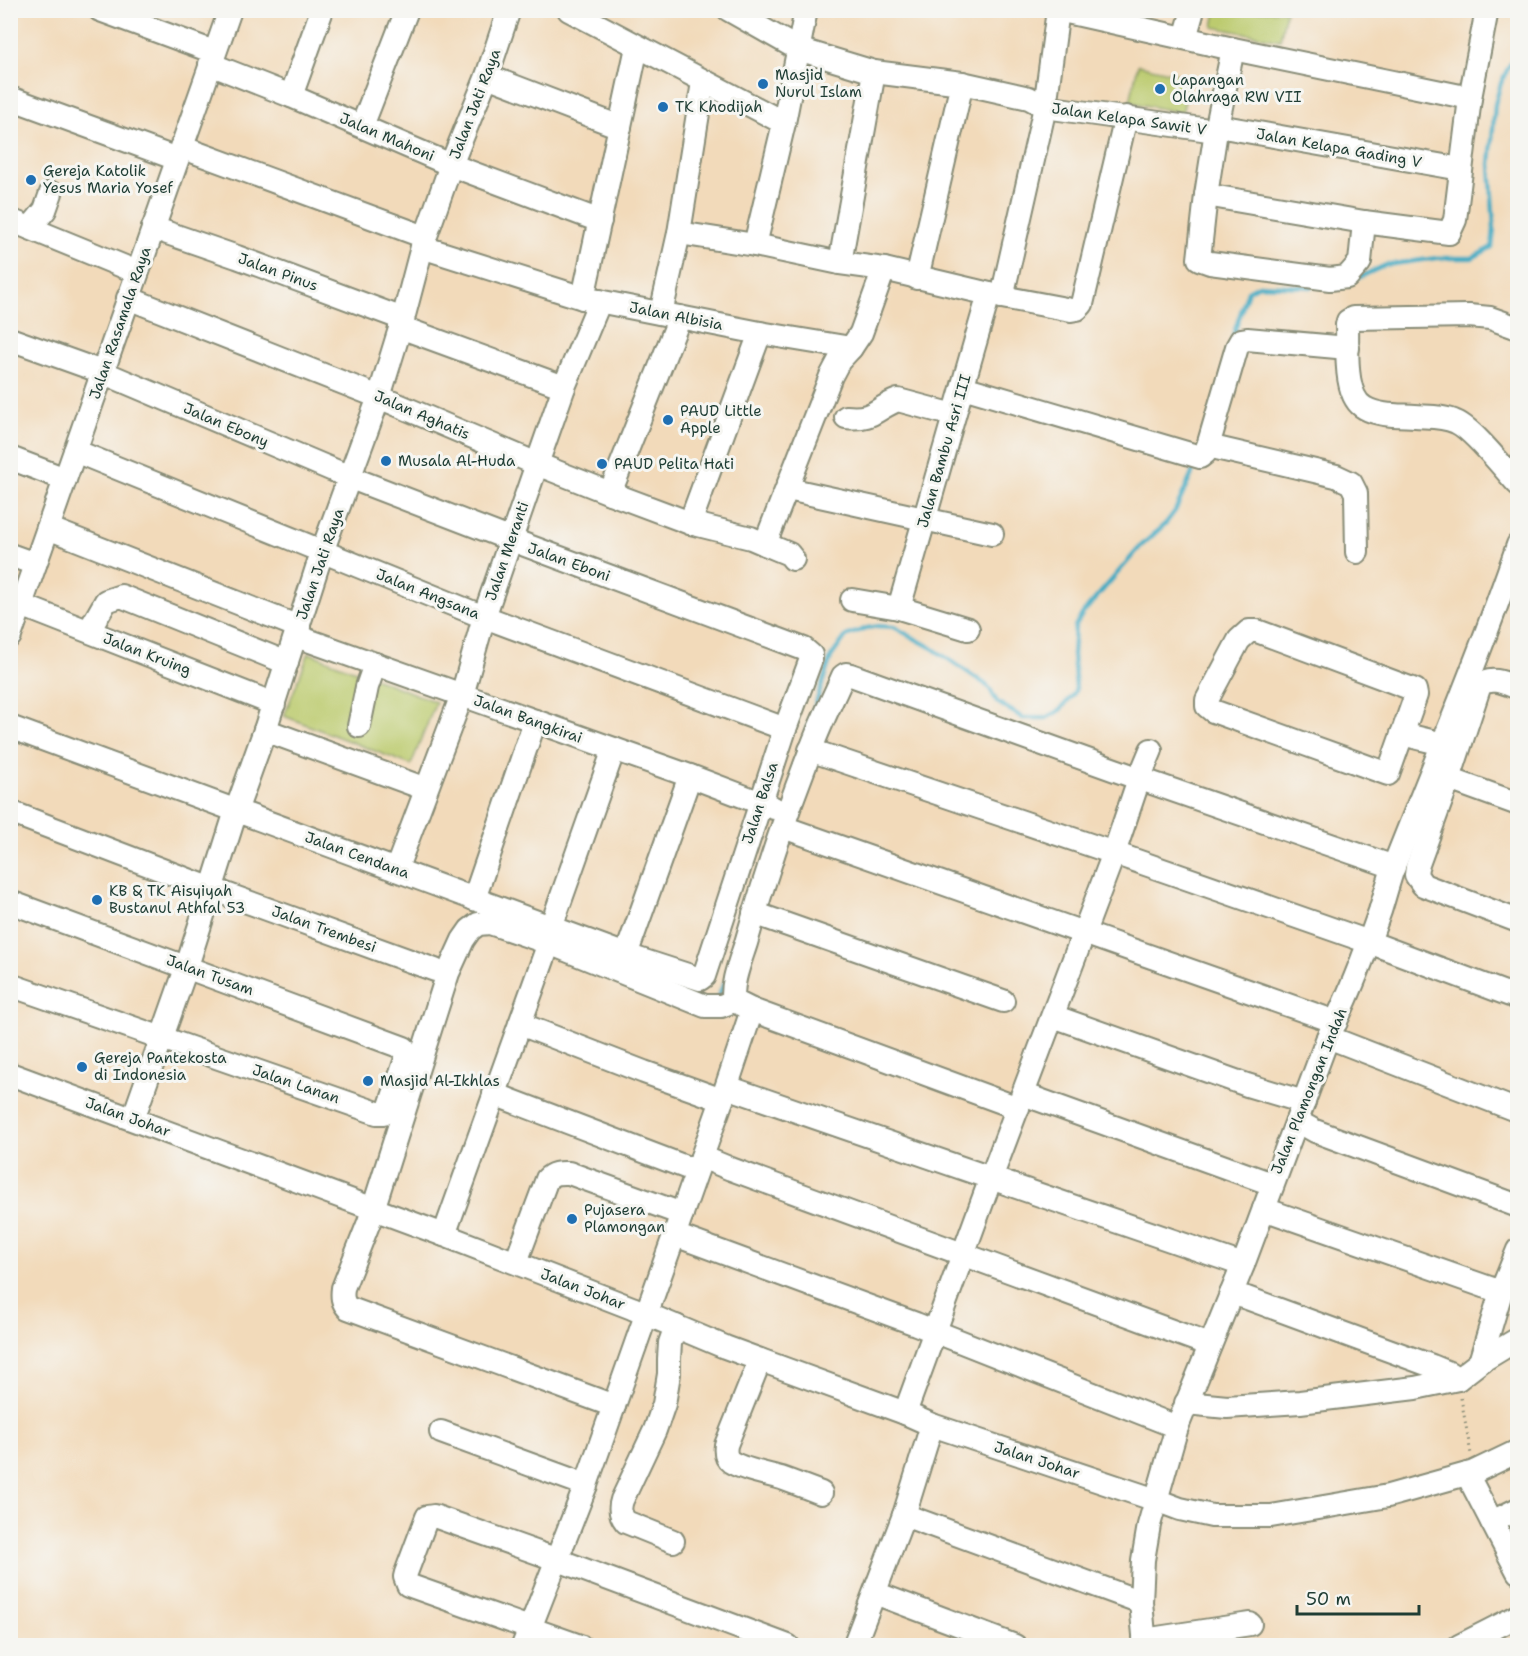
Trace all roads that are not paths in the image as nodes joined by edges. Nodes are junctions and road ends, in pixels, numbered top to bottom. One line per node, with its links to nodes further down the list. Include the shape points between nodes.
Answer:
1 (100, 10): 16 (street, Jalan Mahoni)
2 (230, 10): 16 (street, Jalan Rasamala Raya)
3 (322, 10): 21 (street)
4 (407, 10): 27 (street)
5 (509, 10): 18 (street, Jalan Jati Raya)
6 (569, 10): 13 (street)
7 (729, 10): 14 (street, Jalan Kelapa Sawit V)
8 (806, 10): 14 (street)
9 (1058, 10): 12 (street); 24 (street, Jalan Bambu Asri III)
10 (1192, 10): 12 (street)
11 (1487, 10): 23 (street)
12 (1185, 38): 15 (street)
13 (636, 47): 19 (street); 28 (street, Jalan Meranti)
14 (798, 49): 17 (street, Jalan Kelapa Sawit V); 26 (street)
15 (1233, 49): 23 (street); 29 (street)
16 (212, 58): 21 (street, Jalan Mahoni); 30 (street, Jalan Rasamala Raya)
17 (874, 72): 20 (street, Jalan Kelapa Sawit V); 42 (street)
18 (487, 76): 28 (street); 31 (street, Jalan Jati Raya)
19 (703, 82): 26 (street); 39 (street)
20 (962, 83): 24 (street, Jalan Kelapa Sawit V, via 1029,98); 45 (street)
21 (291, 96): 27 (street, Jalan Mahoni)
22 (10, 98): 30 (street, Jalan Albisia)
23 (1470, 98): 32 (street)
24 (1045, 107): 25 (street, Jalan Kelapa Sawit V); 46 (street, Jalan Bambu Asri III)
25 (1126, 117): 29 (street, Jalan Kelapa Sawit V); 46 (street, via 1082,304 1071,310)
26 (784, 123): 41 (street)
27 (362, 126): 31 (street, Jalan Mahoni)
28 (620, 127): 35 (street, Jalan Meranti)
29 (1217, 129): 32 (street, Jalan Kelapa Gading V); 34 (street)
30 (179, 153): 38 (street, Jalan Rasamala Raya); 40 (street, Jalan Albisia)
31 (451, 165): 35 (street, Jalan Mahoni); 40 (street, Jalan Jati Raya)
32 (1461, 169): 36 (street, via 1455,220 1449,233)
33 (51, 194): 37 (street, via 45,210)
34 (1206, 195): 36 (street); 36 (street, via 1199,255 1200,261 1210,263 1330,279 1347,277 1360,262)
35 (600, 221): 48 (street, Jalan Meranti)
36 (1364, 222)
37 (20, 224): 44 (street)
38 (153, 228): 44 (street, Jalan Rasamala Raya); 50 (street, Jalan Pinus)
39 (679, 233): 41 (street); 49 (street)
40 (424, 242): 48 (street, Jalan Albisia); 50 (street, Jalan Jati Raya)
41 (755, 245): 42 (street)
42 (840, 263): 43 (street)
43 (884, 269): 45 (street); 54 (street, via 861,333)
44 (137, 272): 47 (street, Jalan Rasamala Raya)
45 (917, 278): 46 (street)
46 (996, 295): 58 (street, Jalan Bambu Asri III)
47 (128, 298): 56 (street, Jalan Rasamala Raya); 59 (street, Jalan Aghatis)
48 (592, 300): 49 (street, Jalan Albisia); 57 (street, Jalan Meranti)
49 (670, 315): 52 (street, Jalan Albisia); 70 (street)
50 (402, 323): 57 (street, Jalan Pinus); 59 (street, Jalan Jati Raya)
51 (1518, 328): 55 (street, via 1490,318 1469,316 1353,318 1347,325)
52 (760, 333): 54 (street, Jalan Albisia); 72 (street)
53 (10, 339): 56 (street, Jalan Ebony)
54 (851, 348): 76 (street, via 831,376 786,488)
55 (1348, 348): 63 (street, via 1241,340); 68 (street, via 1351,389 1360,405 1390,415 1455,421 1466,427)
56 (102, 372): 62 (street, Jalan Rasamala Raya); 66 (street, Jalan Ebony)
57 (564, 387): 65 (street, Jalan Meranti)
58 (963, 387): 60 (street, Jalan Bambu Asri III); 63 (street)
59 (379, 397): 65 (street, Jalan Aghatis); 66 (street, Jalan Jati Raya)
60 (954, 415): 61 (street, via 898,400 861,418); 71 (street, Jalan Bambu Asri III)
61 (846, 417)
62 (75, 451): 67 (street, Jalan Rasamala Raya); 78 (street, Jalan Angsana)
63 (1198, 452): 79 (street, via 1336,476 1352,483 1356,493)
64 (10, 458): 67 (street)
65 (537, 464): 70 (street, Jalan Aghatis); 75 (street, Jalan Meranti)
66 (350, 477): 75 (street, Jalan Eboni); 78 (street, Jalan Jati Raya)
67 (65, 478): 73 (street, Jalan Rasamala Raya)
68 (1518, 484)
69 (797, 491): 71 (street)
70 (610, 493): 72 (street, Jalan Aghatis)
71 (924, 520): 74 (street); 86 (street, Jalan Bambu Asri III)
72 (690, 523): 76 (street, Jalan Aghatis)
73 (48, 528): 82 (street, Jalan Rasamala Raya); 90 (street, Jalan Bangkirai)
74 (992, 534)
75 (512, 540): 87 (street, Jalan Meranti); 92 (street, Jalan Eboni)
76 (758, 541): 81 (street, Jalan Aghatis)
77 (1518, 545): 83 (street, Jalan Plamongan Indah)
78 (322, 552): 87 (street, Jalan Angsana); 90 (street, Jalan Jati Raya)
79 (1357, 552)
80 (10, 555): 82 (street)
81 (793, 559)
82 (35, 564): 85 (street, Jalan Rasamala Raya)
83 (1511, 585): 104 (street, Jalan Plamongan Indah)
84 (852, 600): 86 (street)
85 (21, 605): 89 (street, Jalan Kruing); 91 (street, Jalan Rasamala Raya)
86 (899, 608): 88 (street)
87 (484, 617): 96 (street, Jalan Meranti); 101 (street, Jalan Angsana)
88 (968, 629)
89 (89, 631): 93 (street, via 106,601 121,596); 97 (street, Jalan Kruing)
90 (297, 631): 93 (street, Jalan Jati Raya); 94 (street, Jalan Bangkirai)
91 (10, 636)
92 (788, 643): 101 (street, Jalan Balsa, via 804,648 811,659)
93 (287, 663): 97 (street, Jalan Jati Raya)
94 (375, 664): 96 (street, Jalan Bangkirai); 99 (street)
95 (1518, 688): 110 (street, via 1496,680 1480,685)
96 (462, 695): 98 (street, Jalan Bangkirai); 111 (street, Jalan Meranti)
97 (274, 704): 102 (street, Jalan Jati Raya)
98 (535, 721): 105 (street, Jalan Bangkirai); 120 (street)
99 (359, 726)
100 (10, 727): 113 (street, Jalan Cendana)
101 (784, 729): 115 (street, Jalan Balsa)
102 (265, 730): 111 (street); 113 (street, Jalan Jati Raya)
103 (1402, 734): 103 (street, via 1385,774 1213,711 1207,700 1239,640 1249,631 1257,631 1415,690); 104 (street)
104 (1443, 744): 117 (street, Jalan Plamongan Indah)
105 (614, 749): 108 (street, Jalan Bangkirai); 125 (street)
106 (810, 750): 109 (street, via 843,676 848,674); 115 (street); 116 (street)
107 (1151, 750): 109 (street)
108 (690, 776): 115 (street, Jalan Bangkirai); 127 (street)
109 (1139, 779): 116 (street); 117 (street)
110 (1449, 779): 112 (street); 123 (street, via 1417,867 1417,878 1423,885)
111 (426, 789): 118 (street, Jalan Meranti)
112 (1518, 804)
113 (237, 811): 118 (street, Jalan Cendana); 119 (street, Jalan Jati Raya)
114 (10, 812): 119 (street, Jalan Trembesi)
115 (776, 812): 122 (street); 124 (street, Jalan Bangkirai); 130 (street, Jalan Balsa)
116 (1114, 853): 124 (street); 126 (street)
117 (1394, 867): 126 (street, Jalan Plamongan Indah)
118 (396, 870): 120 (street, Jalan Cendana)
119 (212, 889): 128 (street, Jalan Jati Raya); 129 (street, Jalan Trembesi)
120 (474, 898): 125 (street, Jalan Cendana)
121 (10, 902): 128 (street, Jalan Tusam)
122 (754, 913): 133 (street); 134 (street, via 733,992)
123 (1518, 921)
124 (1084, 933): 135 (street); 137 (street, Jalan Bangkirai)
125 (550, 935): 127 (street, Jalan Cendana); 134 (street, via 705,1006); 136 (street); 143 (street, via 490,923 478,924 470,930 448,974)
126 (1369, 942): 132 (street); 137 (street, Jalan Plamongan Indah)
127 (626, 955): 130 (street, Jalan Cendana, via 698,979)
128 (187, 966): 138 (street, Jalan Jati Raya); 139 (street, Jalan Tusam)
129 (435, 970)
130 (704, 976)
131 (10, 985): 138 (street, Jalan Lanan)
132 (1518, 998)
133 (1003, 1001)
134 (743, 1005): 142 (street); 144 (street)
135 (1053, 1016): 144 (street); 145 (street, via 1247,1085)
136 (520, 1024): 141 (street); 142 (street, via 644,1072)
137 (1332, 1030): 145 (street, Jalan Plamongan Indah); 146 (street, Jalan Bangkirai)
138 (163, 1038): 143 (street, Jalan Lanan, via 377,1113 387,1111); 147 (street, Jalan Jati Raya)
139 (407, 1052): 143 (street, Jalan Lanan)
140 (10, 1074): 147 (street, Jalan Johar)
141 (494, 1094): 148 (street); 155 (street)
142 (724, 1094): 148 (street); 149 (street)
143 (402, 1095): 154 (street)
144 (1021, 1101): 149 (street); 150 (street)
145 (1300, 1111): 150 (street, Jalan Plamongan Indah); 151 (street, via 1315,1131)
146 (1518, 1111)
147 (133, 1119): 154 (street, Jalan Johar)
148 (699, 1164): 153 (street); 158 (street, via 731,1169)
149 (991, 1178): 158 (street); 160 (street)
150 (1272, 1184): 152 (street, Jalan Plamongan Indah)
151 (1518, 1206)
152 (1264, 1209): 160 (street, Jalan Plamongan Indah); 161 (street)
153 (682, 1214): 156 (street); 159 (street, via 569,1173 555,1173 547,1179)
154 (371, 1215): 155 (street, Jalan Johar); 172 (street, via 343,1288 342,1299 348,1308)
155 (444, 1234): 159 (street, Jalan Johar)
156 (675, 1235): 163 (street); 165 (street)
157 (1518, 1250): 161 (street)
158 (964, 1254): 165 (street); 167 (street)
159 (516, 1262): 163 (street, Jalan Johar)
160 (1243, 1265): 162 (street, Jalan Plamongan Indah)
161 (1501, 1292): 169 (street)
162 (1231, 1294): 167 (street, Jalan Plamongan Indah); 170 (street, via 1432,1366)
163 (644, 1320): 164 (street, Jalan Johar); 172 (street)
164 (676, 1326): 168 (street, Jalan Johar); 185 (street, via 670,1343 664,1404 620,1509 626,1522)
165 (934, 1331): 173 (street); 175 (street)
166 (1518, 1340): 169 (street)
167 (1210, 1345): 171 (street, Jalan Plamongan Indah)
168 (760, 1360): 173 (street, Jalan Johar); 180 (street, via 726,1445 727,1458 741,1467)
169 (1480, 1362): 170 (street)
170 (1458, 1379): 171 (street, via 1300,1402 1227,1407)
171 (1186, 1404): 175 (street, Jalan Plamongan Indah)
172 (614, 1406): 179 (street)
173 (905, 1413): 174 (street, Jalan Johar)
174 (932, 1425): 181 (street, Jalan Johar); 183 (street)
175 (1177, 1427): 181 (street, Jalan Plamongan Indah)
176 (441, 1432): 179 (street)
177 (1518, 1451): 178 (street, Jalan Johar)
178 (1471, 1473): 181 (street, Jalan Johar, via 1388,1496 1271,1516 1212,1516); 184 (street)
179 (586, 1485): 186 (street)
180 (821, 1493)
181 (1156, 1500): 189 (street, Jalan Plamongan Indah, via 1143,1560)
182 (1518, 1509): 184 (street)
183 (904, 1515): 188 (street); 189 (street)
184 (1492, 1522): 187 (street)
185 (673, 1541)
186 (558, 1560): 192 (street); 192 (street, via 434,1516 427,1517 423,1525 406,1573 408,1585); 196 (street)
187 (1518, 1572)
188 (875, 1593): 197 (street); 198 (street)
189 (1141, 1602): 193 (street, Jalan Plamongan Indah)
190 (1518, 1616): 194 (street)
191 (1250, 1624): 193 (street)
192 (527, 1636): 195 (street)
193 (1145, 1643)
194 (1464, 1644)
195 (580, 1646)
196 (788, 1646)
197 (854, 1646)
198 (1015, 1646)

